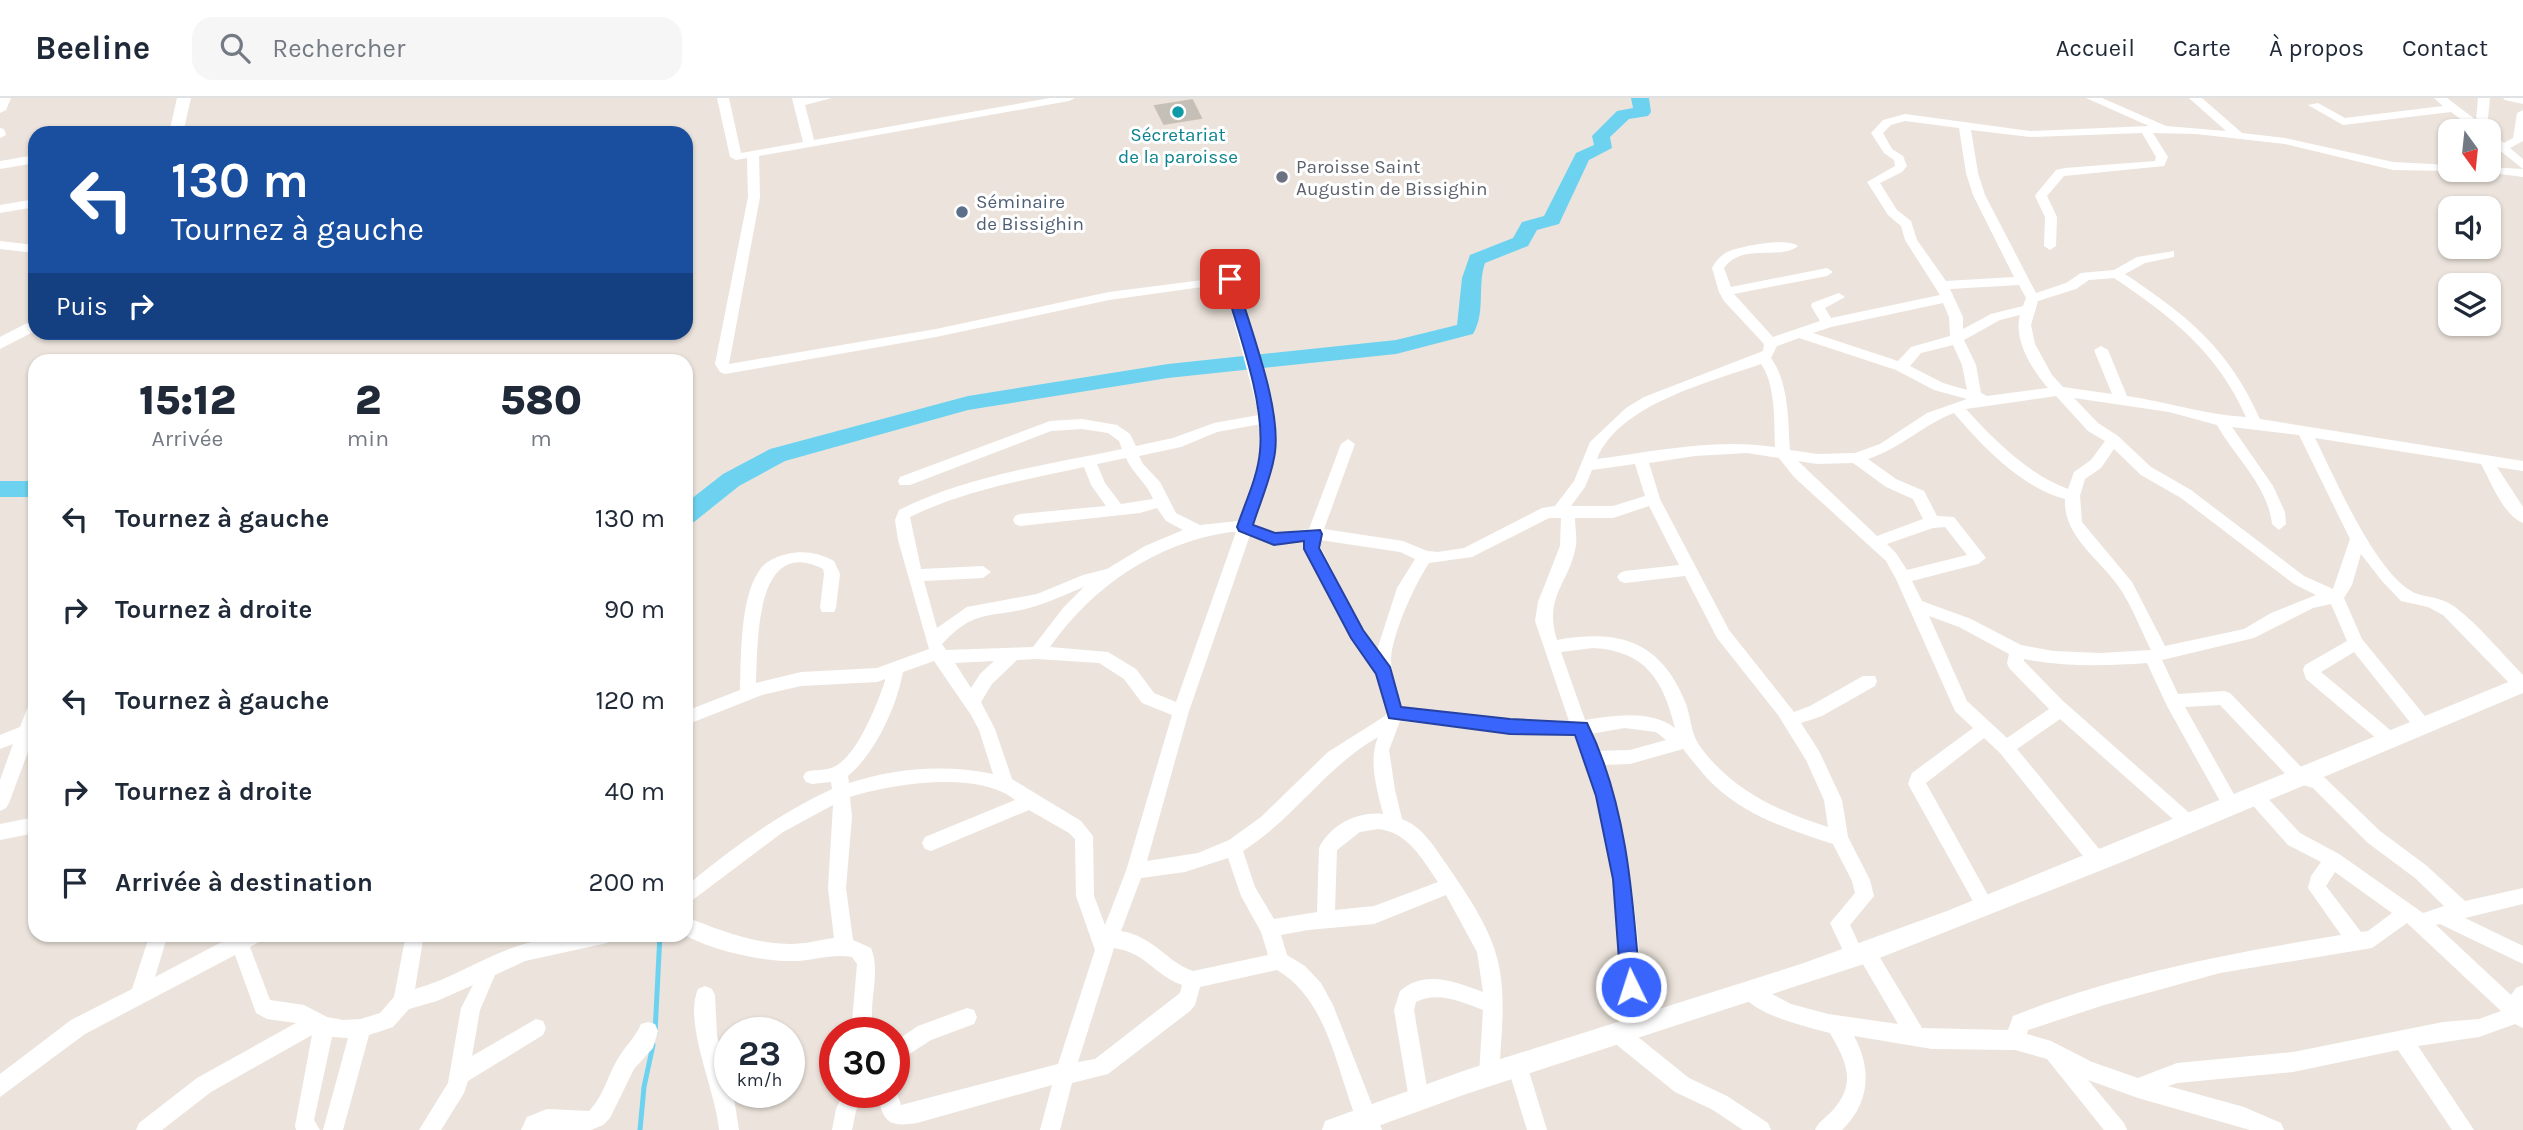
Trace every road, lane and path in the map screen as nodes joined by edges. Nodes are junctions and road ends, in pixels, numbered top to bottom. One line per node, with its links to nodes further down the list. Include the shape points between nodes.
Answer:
1 (5, 98): 16 (street)
2 (184, 98): 20 (street)
3 (723, 98): 27 (street, via 736,157)
4 (826, 98): 11 (street)
5 (1069, 98): 12 (street)
6 (2092, 98): 22 (street)
7 (2195, 98): 24 (street)
8 (2440, 98): 15 (street)
9 (2484, 98): 18 (street)
10 (2509, 98): 13 (street)
11 (798, 101): 25 (street)
12 (1038, 101): 25 (street)
13 (2523, 101)
14 (2314, 106): 15 (street, via 2343,122)
15 (2454, 108): 17 (street)
16 (0, 110)
17 (2468, 119)
18 (2484, 119)
19 (2522, 120): 26 (street)
20 (178, 126)
21 (1964, 126): 23 (street, via 2030,134); 42 (street, via 1975,182); 44 (street, via 1899,117 1877,133 1901,162 1898,170 1873,182 1892,212 1907,224 1911,240)
22 (2164, 129): 23 (street); 24 (street)
23 (2146, 130): 37 (street, via 2162,157 2160,164 2069,170 2054,180 2041,199 2051,216)
24 (2239, 136): 31 (street, via 2285,141 2393,166)
25 (809, 144): 27 (street)
26 (2514, 145): 30 (street)
27 (753, 154): 59 (street, via 755,188 722,364 725,369 936,333 1109,296 1230,279)
28 (28, 160): 29 (street)
29 (0, 165)
30 (2522, 166): 32 (street)
31 (2438, 168)
32 (2501, 168)
33 (28, 204): 34 (street)
34 (0, 209)
35 (0, 245): 38 (street)
36 (1792, 246): 43 (street, via 1725,258 1718,268)
37 (2050, 246)
38 (28, 248)
39 (2170, 254): 41 (street, via 2134,262)
40 (1826, 272): 43 (street)
41 (2117, 274): 46 (street, via 2087,276); 61 (street, via 2169,309 2210,347)
42 (2023, 281): 44 (street); 46 (street)
43 (1725, 292): 52 (street)
44 (1944, 292): 47 (street); 50 (street, via 1956,317)
45 (1839, 297): 47 (street, via 1817,306)
46 (2030, 304): 50 (street, via 1992,317); 55 (street, via 2024,325 2028,344)
47 (1828, 323): 49 (street)
48 (28, 328): 51 (street)
49 (1800, 333): 52 (street); 54 (street)
50 (1957, 339): 54 (street, via 1916,350); 56 (street)
51 (0, 344)
52 (1767, 351): 66 (street, via 1779,400); 71 (street, via 1631,411 1595,446)
53 (2101, 351): 57 (street)
54 (1901, 367): 56 (street, via 1939,387)
55 (2060, 391): 56 (street); 57 (street); 63 (street, via 2093,428)
56 (1983, 398): 58 (street)
57 (2121, 399): 60 (street)
58 (1957, 408): 67 (street, via 1932,416 1885,448); 74 (street, via 2002,455 2052,491)
59 (1267, 418): 65 (street, via 1214,428); 83 (street, via 1268,454)
60 (2222, 421): 61 (street); 82 (street, via 2275,503)
61 (2255, 423): 62 (street)
62 (2305, 432): 69 (street); 86 (street)
63 (2113, 440): 74 (street, via 2096,464 2079,476); 95 (street, via 2146,471 2186,494 2290,574)
64 (1348, 444): 85 (street)
65 (1131, 453): 70 (street); 73 (street, via 1125,438 1112,429 1064,424); 76 (street)
66 (1783, 453): 67 (street, via 1817,459); 68 (street, via 1747,448); 87 (street)
67 (1856, 458): 81 (street, via 1899,488 1919,495)
68 (1641, 459): 71 (street); 75 (street)
69 (2486, 460): 72 (street); 79 (street)
70 (1089, 461): 77 (street, via 1098,485); 92 (street, via 990,482 907,511 902,520)
71 (1587, 466): 78 (street)
72 (2523, 466)
73 (905, 481)
74 (2073, 496): 104 (street, via 2075,524 2127,586)
75 (1653, 499): 78 (street, via 1614,512); 89 (street)
76 (1161, 502): 77 (street); 84 (street, via 1171,517)
77 (1117, 510): 80 (street)
78 (1564, 510): 88 (street, via 1536,515 1467,552); 99 (street, via 1568,545 1543,612)
79 (2523, 517)
80 (1020, 520)
81 (1932, 522): 87 (street); 93 (street, via 1949,521 1978,558)
82 (2279, 524)
83 (1245, 527): 84 (street); 85 (street, via 1274,539); 113 (street)
84 (1198, 531): 91 (street)
85 (1314, 534): 88 (street, via 1386,543); 106 (street, via 1312,549 1357,634)
86 (2358, 539): 95 (street); 108 (street, via 2407,597 2431,601 2449,611)
87 (1875, 542): 93 (street)
88 (1425, 557): 106 (street, via 1399,602 1387,639)
89 (1690, 569): 94 (street); 116 (street, via 1730,645)
90 (983, 572): 92 (street)
91 (1106, 575): 100 (street, via 1040,599 969,612 952,622); 102 (street, via 1061,618)
92 (915, 576): 100 (street)
93 (1903, 577): 96 (street)
94 (1625, 578)
95 (2336, 597): 98 (street); 104 (street, via 2309,602 2248,635)
96 (1915, 605): 101 (street, via 1965,623); 120 (street, via 1961,706)
97 (828, 608): 109 (street, via 829,565 803,557 782,561 767,571 752,624)
98 (2356, 643): 117 (street); 122 (street, via 2311,670 2312,674)
99 (1552, 646): 118 (street); 124 (street, via 1598,639 1641,652 1664,678 1676,701)
100 (937, 651): 103 (street); 105 (street); 110 (street)
101 (2018, 651): 104 (street, via 2089,660); 112 (street, via 2015,663)
102 (1037, 653): 103 (street); 113 (street, via 1102,657 1122,667 1148,698)
103 (1012, 655): 110 (street, via 986,679)
104 (2157, 655): 111 (street)
105 (895, 670): 109 (street, via 849,678 801,679); 128 (street, via 886,704)
106 (1384, 672): 115 (street)
107 (1869, 681): 116 (street)
108 (2522, 685): 117 (street)
109 (748, 694): 114 (street)
110 (972, 701): 131 (street, via 987,729)
111 (2173, 701): 130 (street, via 2224,698); 136 (street)
112 (2060, 710): 125 (street); 137 (street)
113 (1181, 711): 146 (street)
114 (693, 715)
115 (1393, 717): 118 (street); 138 (street, via 1381,750); 143 (street, via 1327,763 1293,799)
116 (1791, 720): 141 (street, via 1833,800)
117 (2423, 726): 122 (street)
118 (1581, 728): 124 (street, via 1625,720 1660,726); 127 (street)
119 (28, 729): 121 (street)
120 (1984, 729): 125 (street); 150 (street, via 1917,778 1917,784)
121 (27, 732): 123 (street); 126 (street)
122 (2389, 739): 130 (street)
123 (0, 742)
124 (1686, 743): 127 (street, via 1630,757); 141 (street, via 1754,808)
125 (2006, 748): 144 (street)
126 (27, 755): 135 (street)
127 (1591, 758): 183 (street, via 1605,796 1622,879)
128 (839, 773): 129 (street); 132 (street)
129 (812, 777)
130 (2299, 777): 133 (street); 151 (street, via 2319,783)
131 (1005, 785): 132 (street, via 926,774 875,780); 134 (street)
132 (840, 792): 148 (street, via 759,838); 164 (street, via 844,817 837,888)
133 (2254, 795): 136 (street); 145 (street, via 2294,839)
134 (1030, 802): 142 (street); 163 (street, via 1084,836 1085,896)
135 (0, 803)
136 (2231, 805): 137 (street)
137 (2189, 823): 144 (street)
138 (1395, 824): 147 (street, via 1410,832); 154 (street, via 1364,822 1334,838 1328,848)
139 (28, 826): 140 (street)
140 (0, 832)
141 (1839, 838): 165 (street, via 1865,896 1839,923)
142 (931, 842)
143 (1233, 847): 146 (street, via 1192,861); 155 (street, via 1247,890)
144 (2098, 860): 150 (street)
145 (2333, 860): 153 (street); 162 (street, via 2316,881 2317,888)
146 (1135, 871): 163 (street)
147 (1449, 886): 154 (street, via 1374,915); 174 (street, via 1486,948)
148 (693, 891)
149 (2523, 896): 151 (street)
150 (1985, 906): 165 (street)
151 (2462, 909): 152 (street)
152 (2440, 915): 153 (street); 166 (street)
153 (2414, 917): 162 (street); 175 (street)
154 (1326, 919): 155 (street)
155 (1270, 929): 167 (street)
156 (693, 930): 164 (street, via 768,952)
157 (156, 942): 171 (street)
158 (242, 942): 171 (street)
159 (249, 942): 178 (street, via 263,1006 304,1014)
160 (414, 942): 173 (street)
161 (572, 942): 168 (street)
162 (2357, 942): 186 (street, via 2220,964 2117,992 2024,1020 2017,1027)
163 (1107, 944): 169 (street, via 1133,942 1178,975); 190 (street)
164 (844, 946): 176 (street, via 864,954)
165 (1861, 954): 170 (street); 184 (street)
166 (2523, 955)
167 (1279, 961): 169 (street); 198 (street, via 1299,973 1318,998)
168 (488, 967): 173 (street, via 437,992); 191 (street, via 471,1008)
169 (1193, 980): 190 (street, via 1184,1004 1107,1062 1089,1072)
170 (1751, 992): 179 (street, via 1787,1012); 183 (street)
171 (140, 994): 193 (street, via 78,1027)
172 (705, 995): 204 (street, via 706,1032 727,1100)
173 (403, 1001): 180 (street, via 386,1020)
174 (1492, 1004): 192 (street); 195 (street, via 1445,986 1407,996 1404,1010)
175 (2520, 1008): 185 (street, via 2490,1025)
176 (862, 1017)
177 (967, 1017): 187 (street)
178 (320, 1024): 180 (street); 199 (street, via 204,1085); 200 (street, via 304,1121)
179 (1836, 1024): 184 (street); 210 (street, via 1857,1068 1847,1110)
180 (361, 1028): 201 (street)
181 (536, 1028): 191 (street)
182 (648, 1031): 203 (street, via 596,1118 586,1122 547,1119)
183 (1628, 1031): 189 (street); 209 (street, via 1682,1085)
184 (1916, 1036): 186 (street)
185 (2402, 1039): 194 (street, via 2293,1062 2177,1073); 213 (street)
186 (2015, 1040): 188 (street)
187 (910, 1043)
188 (2051, 1051): 194 (street); 211 (street)
189 (1517, 1065): 192 (street); 208 (street)
190 (1065, 1072): 197 (street, via 898,1116); 206 (street)
191 (462, 1074): 202 (street)
192 (1489, 1075): 195 (street)
193 (0, 1087)
194 (2138, 1088): 212 (street, via 2244,1117)
195 (1419, 1099): 198 (street)
196 (847, 1108): 205 (street)
197 (891, 1108)
198 (1369, 1124): 207 (street)
199 (146, 1130)
200 (310, 1130)
201 (333, 1130)
202 (429, 1130)
203 (531, 1130)
204 (729, 1130)
205 (842, 1130)
206 (1050, 1130)
207 (1334, 1130)
208 (1537, 1130)
209 (1761, 1130)
210 (1825, 1130)
211 (2117, 1130)
212 (2274, 1130)
213 (2464, 1130)

